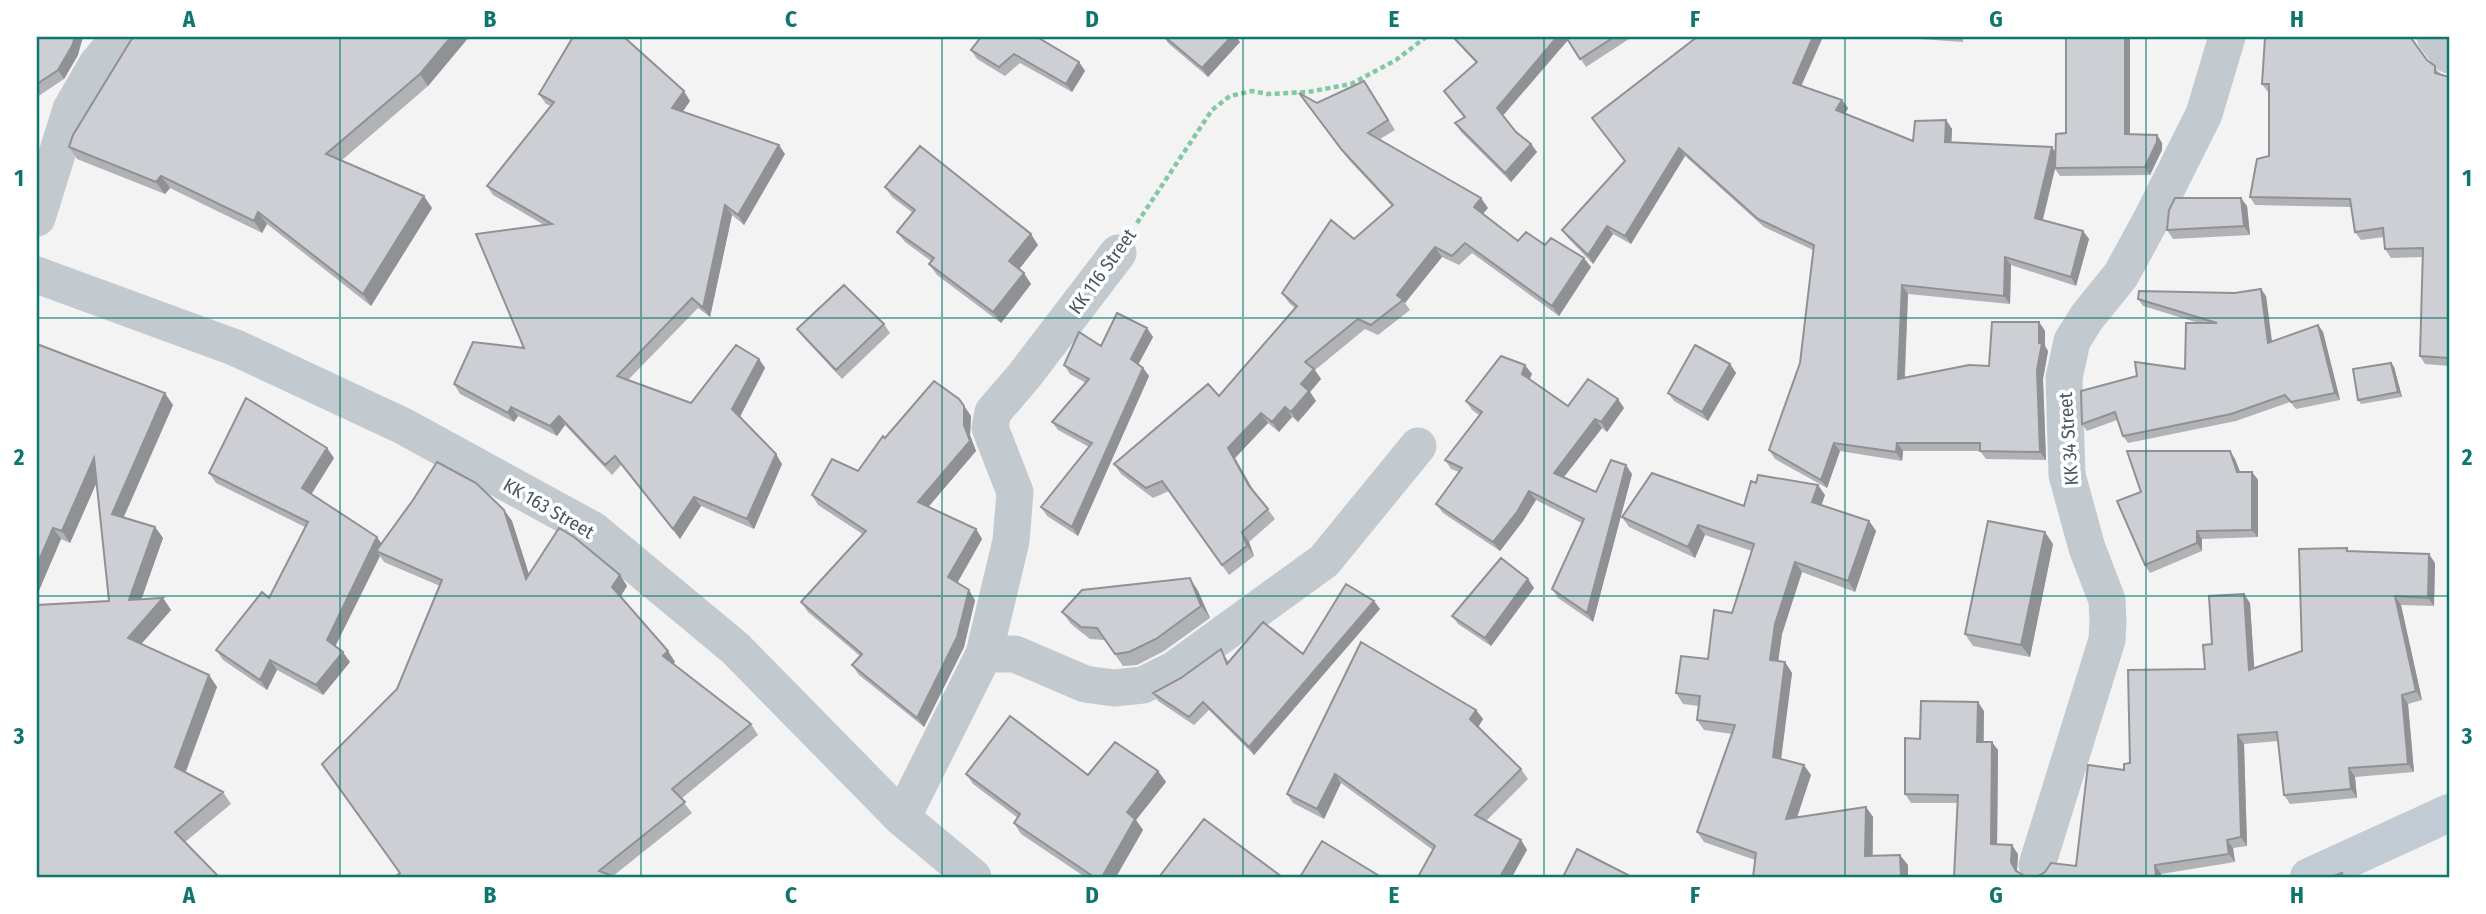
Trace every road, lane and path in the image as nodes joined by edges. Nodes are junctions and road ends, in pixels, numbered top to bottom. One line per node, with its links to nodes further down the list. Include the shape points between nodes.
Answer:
1 (120, 37): 6 (street, via 97,64 71,109)
2 (1426, 37): 7 (path, KK 116 Street, via 1396,60 1351,83 1308,92 1252,91 1230,96 1212,110)
3 (2227, 37): 13 (street, KK 34 Street, via 2204,114 2152,218 2121,275 2072,341 2064,378 2067,475 2106,600 2108,621)
4 (2435, 37): 5 (street)
5 (2449, 55)
6 (37, 218)
7 (1118, 253): 10 (street, KK 116 Street, via 993,412 990,428 1015,492 1011,541)
8 (37, 275): 12 (street, KK 163 Street, via 236,348 403,426 593,530 734,648)
9 (1418, 446): 10 (street, via 1324,561 1175,670 1143,685 1114,688 1085,684 1015,654)
10 (984, 654): 12 (street, KK 116 Street)
11 (2449, 813): 15 (main road)
12 (902, 818): 14 (street, KK 163 Street)
13 (2037, 865)
14 (973, 877)
15 (2309, 877)

